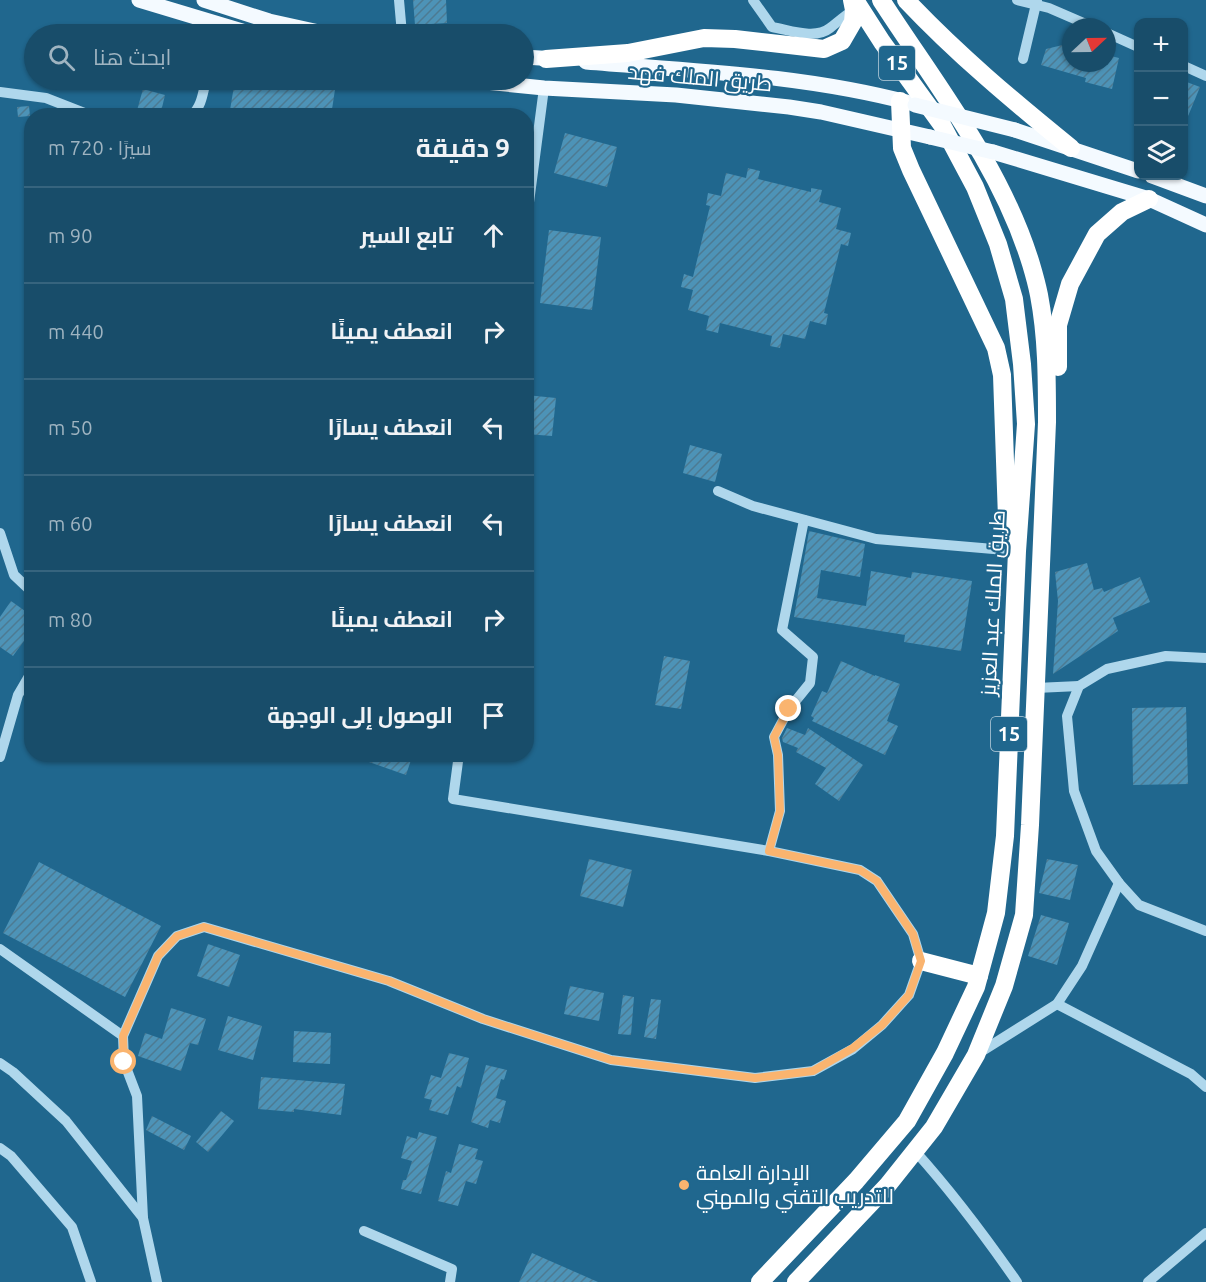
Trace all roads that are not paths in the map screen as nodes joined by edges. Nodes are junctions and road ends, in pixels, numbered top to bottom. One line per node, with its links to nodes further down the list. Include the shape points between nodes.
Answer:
1 (139, 0): 11 (main road)
2 (204, 0): 12 (main road)
3 (399, 0): 13 (street)
4 (753, 0): 9 (street, via 772,27 813,34 829,30)
5 (881, 0): 38 (highway, 15, via 964,123 1022,234 1039,294 1047,359)
6 (906, 0): 29 (highway, via 936,33)
7 (1017, 0): 8 (street)
8 (1036, 2): 10 (street); 18 (street)
9 (853, 3): 17 (highway, via 853,22 842,41 824,49 704,39 628,53); 40 (highway, طريق الملك عبد العزيز / 15, via 942,125 975,187 998,244 1014,299 1026,424)
10 (1072, 18)
11 (203, 24)
12 (282, 24)
13 (401, 24)
14 (1116, 37): 15 (street)
15 (1134, 45)
16 (534, 58): 17 (main road, طريق الملك فهد)
17 (546, 59): 25 (main road, طريق الملك فهد, via 783,79)
18 (1023, 59)
19 (1188, 68): 20 (street)
20 (1206, 76)
21 (534, 87): 22 (main road, طريق الملك فهد)
22 (544, 88): 28 (main road, طريق الملك فهد, via 676,95 789,107); 30 (street)
23 (204, 90): 27 (street)
24 (0, 92): 26 (street, via 46,99)
25 (908, 103): 28 (highway); 29 (main road, طريق الملك فهد, bridge)
26 (70, 108)
27 (197, 108)
28 (900, 130): 34 (main road, طريق الملك فهد, bridge, via 993,152); 40 (highway, via 911,170 996,348 1002,375 1007,518)
29 (1071, 148): 31 (main road)
30 (534, 164)
31 (1134, 170)
32 (1163, 180): 33 (main road)
33 (1206, 196)
34 (1149, 199): 35 (main road); 38 (highway, via 1122,212 1097,234 1070,284 1058,325 1059,376)
35 (1206, 225)
36 (718, 491): 37 (street, via 753,507)
37 (804, 520): 40 (street, via 876,539); 48 (street, via 782,630 813,657 810,683 789,709 774,737 780,811)
38 (1042, 527): 45 (highway, 15)
39 (0, 533): 41 (street, via 14,575)
40 (1017, 551): 53 (highway, طريق الملك عبد العزيز / 15, via 1005,836 996,913)
41 (24, 584)
42 (1206, 658): 44 (street, via 1166,656 1107,669)
43 (24, 685): 46 (street)
44 (1079, 686): 45 (street); 49 (street, via 1067,716 1074,791 1096,851)
45 (1036, 688): 56 (highway, 15, via 1024,915 1004,986)
46 (0, 757)
47 (458, 762): 48 (street, via 453,799)
48 (769, 851): 52 (street, via 860,870 877,881 913,934)
49 (1119, 883): 50 (street, via 1139,905); 54 (street, via 1082,966)
50 (1206, 931)
51 (0, 949): 55 (street)
52 (921, 961): 53 (highway); 55 (street, via 909,995 882,1025 853,1048 813,1071 755,1078 611,1060 483,1019 389,981 204,927 177,936 158,956)
53 (979, 976): 67 (highway, طريق الملك عبد العزيز / 15, via 945,1053 907,1121)
54 (1057, 1004): 56 (street); 58 (street, via 1191,1074)
55 (123, 1036): 61 (street, via 124,1062 137,1096)
56 (976, 1055): 60 (highway, 15, via 934,1127)
57 (0, 1063): 61 (street, via 66,1121)
58 (1206, 1087)
59 (0, 1148): 64 (street, via 72,1227)
60 (915, 1151): 68 (highway, 15); 69 (street, via 978,1227)
61 (143, 1218): 65 (street)
62 (364, 1231): 66 (street, via 452,1269)
63 (1206, 1233): 70 (street)
64 (91, 1282)
65 (156, 1282)
66 (450, 1282)
67 (760, 1282)
68 (796, 1282)
69 (1017, 1282)
70 (1148, 1282)

